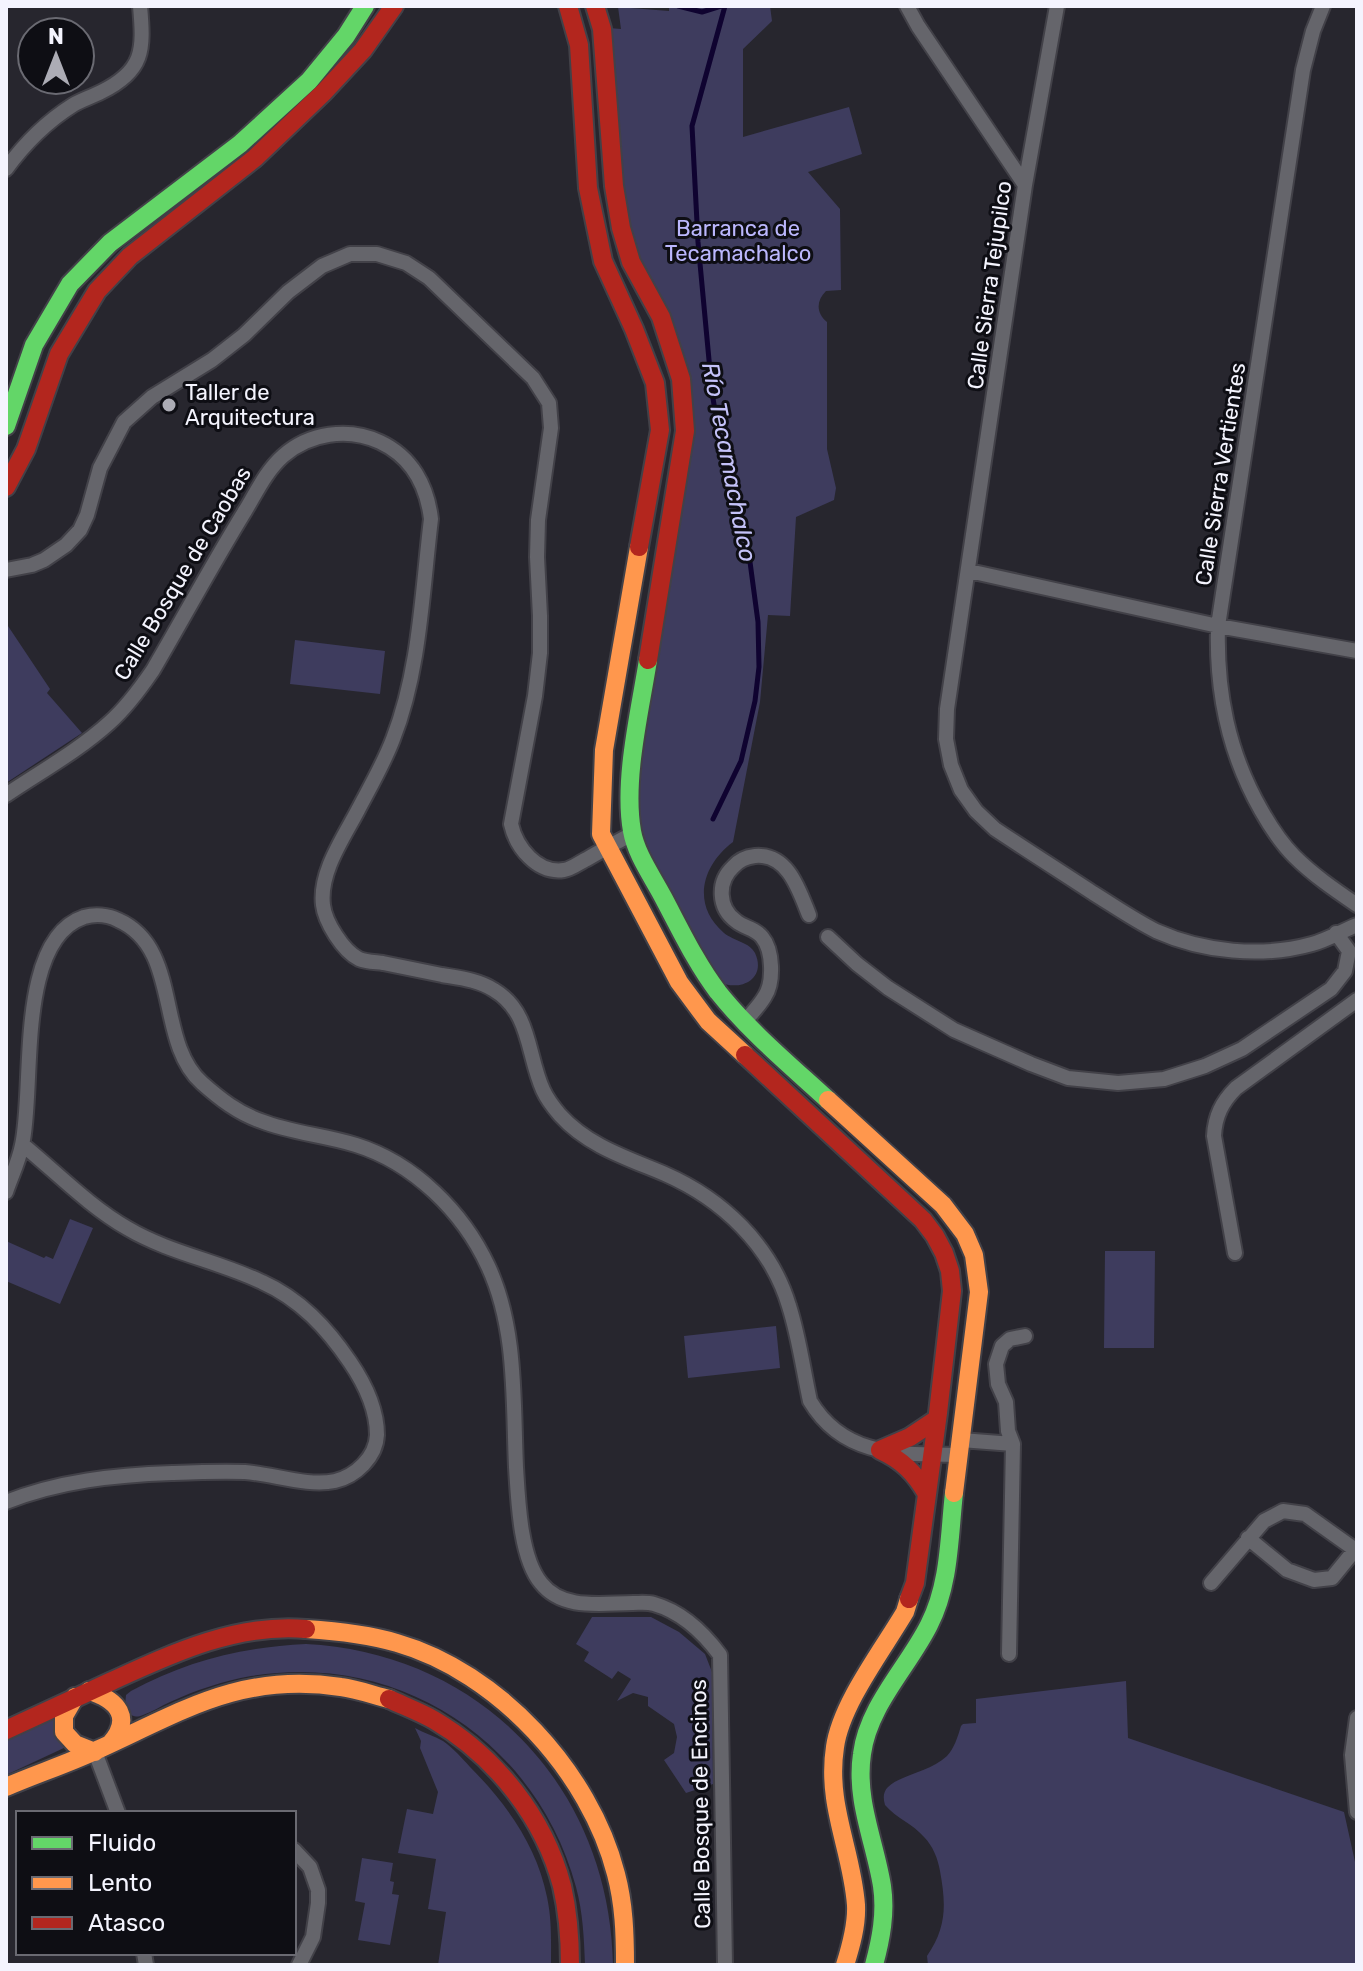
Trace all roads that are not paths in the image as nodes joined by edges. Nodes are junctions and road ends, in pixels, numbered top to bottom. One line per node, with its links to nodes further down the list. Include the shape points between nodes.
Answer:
1 (140, 6): 9 (street, via 143,38 138,60 126,77 41,128)
2 (365, 6): 13 (street, via 309,81 240,144 110,243 70,284 34,345)
3 (394, 6): 14 (street, via 324,92 255,158 130,256 97,291 59,354 26,449)
4 (568, 6): 12 (street, via 579,45 588,188 596,230 603,261)
5 (595, 6): 11 (street, via 602,29 621,228 631,262)
6 (907, 6): 10 (street)
7 (1057, 6): 10 (street, Calle Sierra Tejupilco)
8 (1323, 6): 17 (street, Calle Sierra Vertientes, via 1303,70)
9 (6, 169)
10 (1025, 185): 16 (street, Calle Sierra Tejupilco)
11 (661, 317): 12 (street); 20 (street, via 681,379 685,431 633,753)
12 (634, 329): 21 (street, via 655,383 660,430 604,750 601,834)
13 (6, 426)
14 (6, 487)
15 (6, 570): 21 (street, via 32,565 66,545 80,530 100,468 124,422 244,335 310,274 350,254 377,254 406,263 429,278 533,378 549,403 551,428 538,520 540,653 511,824 524,853 554,870 566,870)
16 (969, 571): 17 (street); 25 (street, Calle Sierra Tejupilco, via 946,739 961,790 976,811 995,829 1158,932 1218,949 1251,952 1314,944)
17 (1218, 626): 18 (street); 22 (street, Calle Sierra Vertientes, via 1227,724 1246,784 1291,853)
18 (1357, 651)
19 (6, 795): 39 (street, Calle Bosque de Caobas, via 94,736 140,690 244,512 283,456 308,440 337,434 366,437 392,448 420,479 431,519 415,657 393,741 330,868 323,893 327,919 359,959 475,981 505,997 521,1018 543,1089 573,1127 602,1148 706,1196 756,1243 789,1306 817,1413 850,1441)
20 (632, 834): 21 (street); 29 (street, via 702,968)
21 (607, 847): 31 (street, via 679,982 708,1021)
22 (1357, 905)
23 (809, 915): 29 (street, via 791,875 772,858 746,858 726,874 721,891 725,908 736,922 762,936 770,959 768,990)
24 (1357, 925): 25 (street, Calle Sierra Tejupilco)
25 (1336, 933): 27 (street)
26 (828, 937): 27 (street, via 888,988 954,1030 1068,1078 1118,1083 1164,1079 1242,1049 1331,989)
27 (1353, 954)
28 (1357, 1000): 34 (street, via 1236,1088 1221,1106 1214,1136)
29 (746, 1020): 30 (street)
30 (857, 1125): 31 (street); 38 (street, via 950,1213 977,1262 979,1292)
31 (841, 1142): 36 (street, via 923,1220 947,1258 952,1291)
32 (23, 1145): 33 (street, Calle Bosque de Encinos); 42 (street, via 127,1228 256,1279 306,1310 362,1379 375,1412 377,1438 363,1465 331,1482 246,1472 121,1475); 58 (street, Calle Bosque de Encinos, via 34,995 46,956 62,931 83,917 108,915 134,927 151,950 181,1052 197,1079 224,1103 261,1121 381,1155 432,1190 462,1223 488,1266 505,1315 523,1538 536,1577 551,1593 571,1602 650,1602 701,1632 720,1655)
33 (6, 1192)
34 (1235, 1253)
35 (1025, 1336): 37 (street, via 1002,1346 996,1364)
36 (937, 1419): 39 (street); 40 (street)
37 (1013, 1444): 38 (street, Calle Bosque de Caobas); 46 (street)
38 (961, 1448): 40 (street, Calle Bosque de Caobas); 60 (street, via 937,1608 871,1723 862,1750 862,1803 884,1907)
39 (880, 1450): 40 (street, Calle Bosque de Caobas); 41 (street, via 909,1467)
40 (932, 1454): 41 (street)
41 (927, 1494): 59 (street, via 911,1599 845,1711 835,1745 835,1807 856,1908)
42 (6, 1502)
43 (1248, 1538): 44 (street, via 1283,1511 1305,1514); 44 (street, via 1287,1570 1314,1580 1332,1578); 45 (street)
44 (1356, 1551)
45 (1211, 1583)
46 (1009, 1654)
47 (82, 1694): 49 (street); 50 (street, via 104,1695 116,1704 119,1733); 50 (street, via 65,1708 62,1724 67,1738 78,1748); 57 (street, via 178,1651 266,1630 356,1633 441,1661 519,1713 580,1788 617,1877)
48 (1357, 1718): 53 (street, via 1352,1755)
49 (6, 1730)
50 (102, 1748): 51 (street); 52 (street); 56 (street, via 199,1702 271,1684 346,1687 417,1710 482,1754 533,1815 563,1889)
51 (6, 1787)
52 (118, 1811)
53 (1357, 1812)
54 (296, 1852): 55 (street, via 310,1867 318,1890 313,1937)
55 (299, 1965)
56 (570, 1965)
57 (625, 1965)
58 (725, 1965)
59 (845, 1965)
60 (874, 1965)

